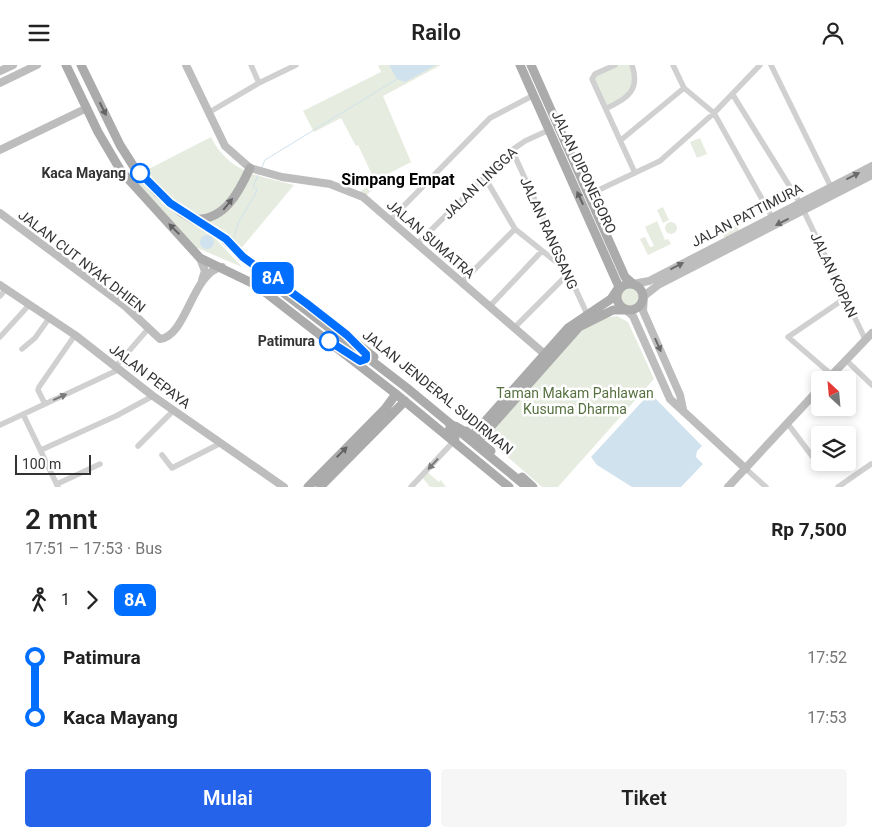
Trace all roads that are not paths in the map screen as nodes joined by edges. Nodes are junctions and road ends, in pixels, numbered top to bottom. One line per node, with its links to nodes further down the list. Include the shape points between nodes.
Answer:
1 (13, 65): 15 (main road)
2 (37, 65): 16 (main road)
3 (66, 65): 21 (main road)
4 (81, 65): 41 (main road, JALAN JENDERAL SUDIRMAN, one-way to 41, via 134,167 158,193)
5 (186, 65): 23 (main road, JALAN SUMATRA)
6 (251, 65): 17 (street)
7 (296, 65): 17 (street)
8 (520, 65): 19 (main road, JALAN DIPONEGORO)
9 (615, 65): 22 (street, via 593,76)
10 (632, 65): 22 (street, via 635,87)
11 (674, 65): 18 (street)
12 (760, 65): 20 (street)
13 (771, 65): 35 (street)
14 (533, 68): 27 (main road, JALAN DIPONEGORO)
15 (0, 71)
16 (0, 83)
17 (259, 83): 23 (street)
18 (684, 88): 24 (street); 26 (street)
19 (534, 95): 25 (main road, JALAN DIPONEGORO); 42 (street, via 490,118)
20 (732, 95): 24 (street); 37 (street, JALAN KOPAN)
21 (87, 108): 28 (main road); 46 (main road, one-way to 21, via 130,182 112,157)
22 (607, 108): 26 (street)
23 (208, 113): 31 (main road, JALAN SUMATRA, via 225,146)
24 (714, 113): 32 (street, via 660,161); 40 (street)
25 (549, 130): 27 (main road, JALAN DIPONEGORO); 29 (street, JALAN LINGGA)
26 (621, 139): 32 (street)
27 (562, 147): 36 (main road, JALAN DIPONEGORO); 55 (main road, JALAN DIPONEGORO, one-way to 27, via 618,280)
28 (0, 150)
29 (512, 151): 34 (street, JALAN LINGGA); 51 (street, JALAN RANGSANG)
30 (872, 166): 35 (main road, JALAN PATTIMURA, one-way to 30)
31 (250, 167): 41 (main road, one-way to 31, via 209,218 222,211 242,185); 42 (main road, JALAN SUMATRA, via 282,177 330,184 354,193)
32 (635, 173): 36 (street)
33 (872, 175): 38 (main road, JALAN PATTIMURA)
34 (484, 176): 44 (street); 45 (street, JALAN LINGGA)
35 (831, 187): 37 (main road, JALAN PATTIMURA)
36 (588, 195): 53 (main road, JALAN DIPONEGORO, via 625,277)
37 (800, 203): 38 (street, JALAN KOPAN); 40 (main road, JALAN PATTIMURA)
38 (804, 211): 58 (street, JALAN KOPAN); 59 (main road, JALAN PATTIMURA, one-way to 59, via 658,285)
39 (0, 213): 66 (main road, JALAN CUT NYAK DHIEN, via 125,306)
40 (772, 217): 53 (main road, JALAN PATTIMURA, one-way to 40, via 649,281)
41 (190, 218): 43 (main road, JALAN JENDERAL SUDIRMAN)
42 (390, 220): 45 (main road, JALAN SUMATRA)
43 (210, 229): 49 (main road); 69 (main road, JALAN JENDERAL SUDIRMAN)
44 (515, 229): 47 (street); 52 (street)
45 (417, 244): 52 (main road, JALAN SUMATRA)
46 (194, 250): 48 (main road); 49 (main road)
47 (541, 252): 51 (street); 61 (street)
48 (200, 258): 50 (main road, JALAN JENDERAL SUDIRMAN); 56 (main road, via 205,271)
49 (239, 265): 108 (main road, bridge, via 329,333); 109 (main road, bridge, via 310,311)
50 (222, 267): 56 (main road, via 209,273); 72 (main road, JALAN JENDERAL SUDIRMAN, via 250,281)
51 (566, 272): 63 (street, JALAN RANGSANG); 65 (street)
52 (462, 282): 61 (main road, JALAN SUMATRA)
53 (633, 284): 55 (main road); 59 (main road, via 641,290)
54 (3, 287): 57 (street); 60 (main road, JALAN PEPAYA)
55 (618, 290): 62 (main road, via 617,302); 63 (main road)
56 (197, 291): 66 (main road, via 169,337 160,339)
57 (0, 297)
58 (844, 299): 71 (street, JALAN KOPAN); 77 (street, via 788,337)
59 (642, 300): 62 (main road, via 637,308); 86 (main road, one-way to 86, via 643,311 680,395)
60 (30, 304): 64 (main road, JALAN PEPAYA); 70 (street)
61 (490, 307): 65 (main road, JALAN SUMATRA)
62 (626, 309): 74 (main road, via 613,310 583,325); 86 (main road, via 633,316 670,399)
63 (587, 315): 74 (main road, via 571,325)
64 (50, 317): 68 (main road, JALAN PEPAYA); 73 (street, via 35,338)
65 (514, 327): 74 (main road, JALAN SUMATRA)
66 (148, 329): 76 (street)
67 (872, 333): 71 (main road)
68 (75, 335): 76 (main road, JALAN PEPAYA); 85 (street, via 39,387)
69 (347, 335): 72 (main road, via 366,354 366,360 360,361); 80 (main road, JALAN JENDERAL SUDIRMAN)
70 (0, 337)
71 (864, 339): 75 (main road)
72 (337, 347): 81 (main road, JALAN JENDERAL SUDIRMAN)
73 (22, 349)
74 (547, 357): 91 (main road)
75 (846, 360): 78 (main road); 79 (street)
76 (118, 368): 82 (main road, JALAN PEPAYA); 85 (street, one-way to 76)
77 (824, 371)
78 (836, 371)
79 (872, 385)
80 (410, 389): 81 (main road); 84 (main road); 91 (main road, JALAN JENDERAL SUDIRMAN)
81 (396, 393): 84 (main road, JALAN JENDERAL SUDIRMAN); 104 (main road, one-way to 81, via 385,409)
82 (153, 396): 87 (main road, JALAN PEPAYA); 95 (street)
83 (811, 398): 89 (main road)
84 (405, 401): 92 (main road, JALAN JENDERAL SUDIRMAN); 105 (main road)
85 (45, 404): 88 (street)
86 (683, 409): 100 (main road)
87 (174, 410): 93 (main road, JALAN PEPAYA); 94 (street)
88 (23, 414): 90 (street); 95 (street)
89 (788, 424): 96 (street); 100 (main road)
90 (0, 425)
91 (475, 438): 101 (main road, via 455,425 449,428 450,434 485,463); 110 (main road, JALAN JENDERAL SUDIRMAN)
92 (454, 441): 101 (main road, JALAN JENDERAL SUDIRMAN); 106 (street, one-way to 106)
93 (221, 443): 97 (street, via 172,468); 103 (main road, JALAN PEPAYA)
94 (138, 446)
95 (41, 450): 102 (street)
96 (811, 454)
97 (162, 455)
98 (100, 463): 102 (street)
99 (871, 463): 113 (street)
100 (746, 469): 111 (main road); 112 (street)
101 (488, 470): 107 (main road, JALAN JENDERAL SUDIRMAN)
102 (58, 485)
103 (284, 487)
104 (308, 487)
105 (320, 487)
106 (411, 487)
107 (509, 487)
108 (519, 487)
109 (527, 487)
110 (534, 487)
111 (728, 487)
112 (766, 487)
113 (838, 487)

